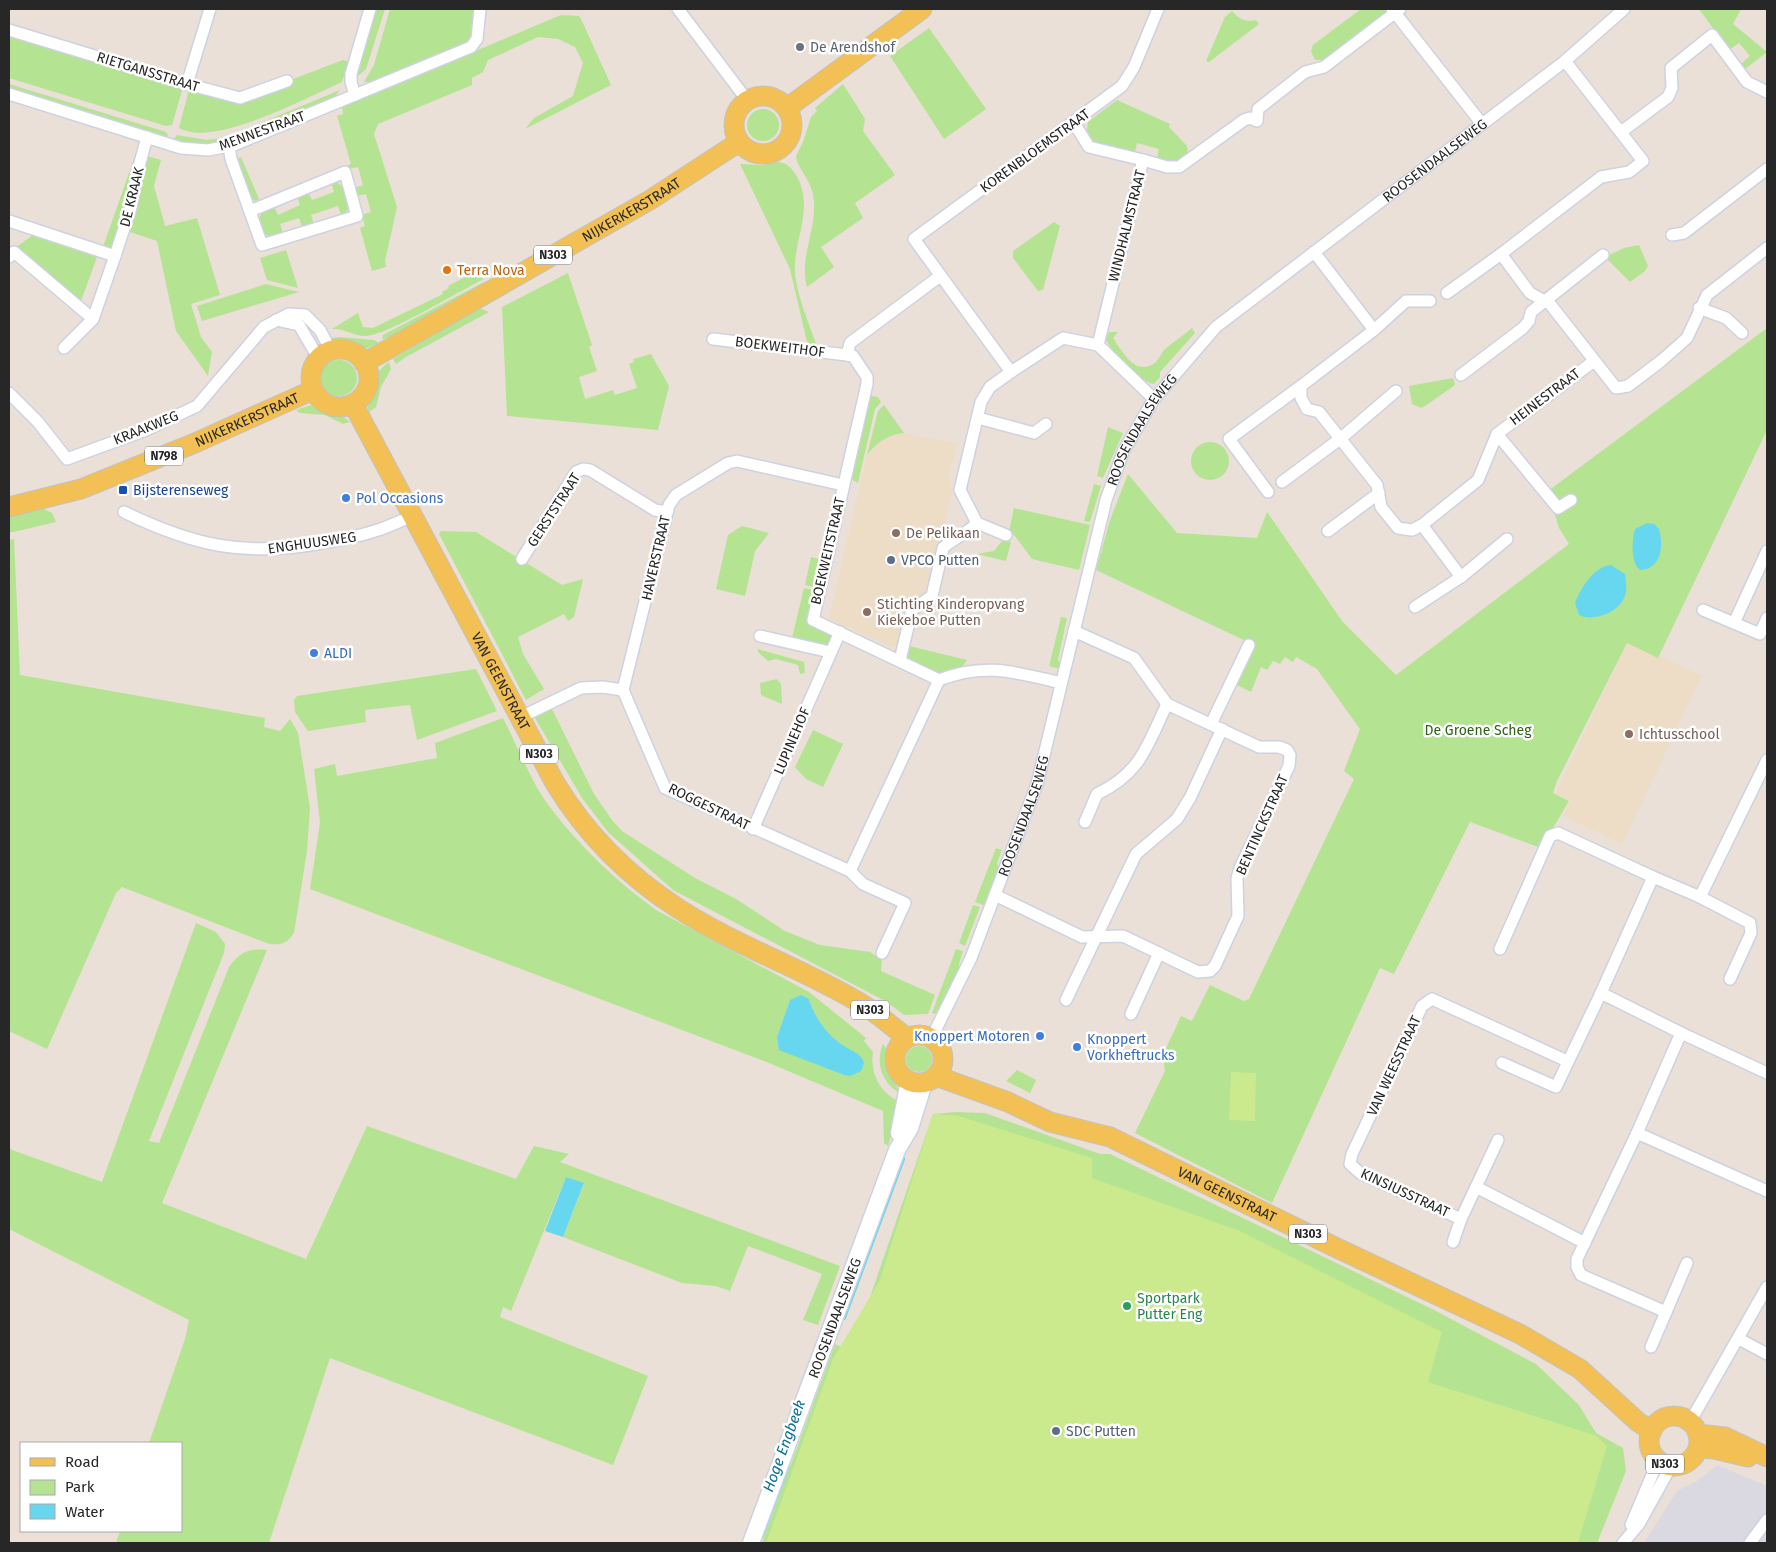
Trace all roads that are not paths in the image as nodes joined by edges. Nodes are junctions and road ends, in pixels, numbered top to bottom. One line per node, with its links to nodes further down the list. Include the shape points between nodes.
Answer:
1 (210, 9): 12 (street)
2 (370, 9): 15 (street, via 351,74)
3 (480, 9): 15 (street, MENNESTRAAT, via 477,39 471,47)
4 (678, 9): 16 (street)
5 (922, 9): 17 (main road)
6 (1158, 9): 18 (street, KORENBLOEMSTRAAT, via 1134,67 1122,86)
7 (1624, 9): 10 (street, ROOSENDAALSEWEG)
8 (1396, 10): 19 (street); 24 (street, via 1324,67 1305,72 1258,109 1257,120 1244,120 1184,164 1167,167)
9 (9, 30): 12 (street, RIETGANSSTRAAT)
10 (1565, 61): 19 (street, ROOSENDAALSEWEG); 20 (street)
11 (287, 81): 12 (street, RIETGANSSTRAAT, via 240,98)
12 (187, 84)
13 (1767, 92): 20 (street, via 1747,82 1712,35 1671,68 1672,88 1668,97)
14 (9, 94): 21 (street, MENNESTRAAT)
15 (355, 95): 23 (street, MENNESTRAAT)
16 (747, 100): 17 (main road, via 764,96 781,102); 22 (main road, via 736,115 734,124)
17 (787, 108): 22 (main road, via 791,117 790,135 780,149 771,153 753,152)
18 (1074, 123): 24 (street, WINDHALMSTRAAT, via 1089,147); 35 (street, KORENBLOEMSTRAAT, via 914,239)
19 (1482, 124): 30 (street, ROOSENDAALSEWEG)
20 (1621, 132): 31 (street, via 1643,161 1629,172 1601,177)
21 (147, 137): 23 (street, MENNESTRAAT, via 195,150); 33 (street, DE KRAAK, via 132,207)
22 (739, 142): 49 (main road, NIJKERKERSTRAAT / N303, via 650,200)
23 (229, 147): 26 (street)
24 (1143, 160): 44 (street, WINDHALMSTRAAT)
25 (1767, 169): 28 (street, via 1684,233)
26 (250, 211): 26 (street, via 262,245 357,216 345,172)
27 (9, 221): 33 (street)
28 (1672, 235)
29 (1767, 248): 39 (street, via 1712,291)
30 (1314, 252): 41 (street); 56 (street, ROOSENDAALSEWEG, via 1216,327)
31 (1501, 254): 36 (street); 37 (street, via 1530,293)
32 (1604, 255): 37 (street)
33 (115, 256): 40 (street, DE KRAAK)
34 (9, 257): 40 (street, via 14,252)
35 (940, 276): 47 (street, via 850,343); 50 (street)
36 (1447, 293)
37 (1545, 300): 48 (street); 51 (street, via 1531,312 1524,328)
38 (1430, 301): 41 (street, via 1406,301)
39 (1699, 308): 42 (street, via 1726,318); 48 (street, via 1687,338 1628,386 1616,388)
40 (93, 319): 45 (street, DE KRAAK)
41 (1374, 330): 52 (street)
42 (1742, 334)
43 (713, 339): 47 (street, BOEKWEITHOF)
44 (1098, 345): 50 (street, via 1063,338); 56 (street)
45 (64, 348)
46 (325, 355): 49 (main road, via 350,351); 53 (main road, via 313,368); 55 (street, KRAAKWEG, via 320,330 305,315 289,314 264,327 197,406 146,430 67,460 38,422)
47 (847, 355): 63 (street, BOEKWEITSTRAAT, via 854,356 867,380)
48 (1594, 361): 60 (street, HEINESTRAAT)
49 (364, 363): 57 (main road, via 368,381 366,390)
50 (1011, 372): 58 (street, via 984,394)
51 (1461, 375)
52 (1301, 386): 61 (street, via 1301,398 1306,409 1319,412); 64 (street, via 1229,439)
53 (313, 390): 57 (main road, via 330,406); 67 (main road, NIJKERKERSTRAAT / N798, via 81,489)
54 (1396, 391): 61 (street)
55 (9, 393)
56 (1154, 398): 84 (street, ROOSENDAALSEWEG, via 1128,444 1114,478 1099,525)
57 (353, 404): 70 (main road, VAN GEENSTRAAT / N303)
58 (978, 418): 59 (street, via 1034,433); 71 (street, via 960,490)
59 (1046, 424)
60 (1496, 434): 66 (street, HEINESTRAAT, via 1558,508); 72 (street, HEINESTRAAT, via 1478,480)
61 (1340, 438): 62 (street); 65 (street, via 1376,484)
62 (1282, 482)
63 (843, 485): 69 (street, HAVERSTRAAT, via 737,460 676,494); 85 (street, BOEKWEITSTRAAT, via 813,620)
64 (1268, 492)
65 (1379, 493): 72 (street, via 1381,507 1398,528 1412,530); 73 (street)
66 (1571, 500)
67 (9, 507)
68 (124, 512): 70 (street, ENGHUUSWEG, via 183,537 253,550 292,548 359,536)
69 (667, 512): 77 (street, GERSTSTRAAT, via 655,510 583,468 576,472); 92 (street, HAVERSTRAAT)
70 (413, 516): 94 (main road, VAN GEENSTRAAT / N303)
71 (977, 523): 74 (street); 89 (street, via 969,532 943,548 932,596 912,610)
72 (1422, 525): 79 (street)
73 (1328, 531)
74 (1006, 535)
75 (1507, 539): 79 (street)
76 (1767, 551): 78 (street)
77 (522, 559)
78 (1762, 576): 83 (street)
79 (1461, 578): 80 (street)
80 (1415, 607)
81 (1703, 610): 83 (street)
82 (1767, 618): 83 (street, via 1760,634)
83 (1734, 623)
84 (1074, 631): 91 (street, ROOSENDAALSEWEG); 93 (street, BENTINCKSTRAAT, via 1134,658)
85 (840, 632): 88 (street, LUPINEHOF); 89 (street, BOEKWEITSTRAAT)
86 (760, 636): 88 (street)
87 (1249, 644): 95 (street)
88 (830, 652): 99 (street, LUPINEHOF)
89 (900, 660): 90 (street, BOEKWEITSTRAAT)
90 (939, 680): 91 (street, via 962,672 990,669); 100 (street)
91 (1061, 683): 102 (street, ROOSENDAALSEWEG, via 1037,784)
92 (623, 690): 94 (street, via 581,688); 99 (street, ROGGESTRAAT, via 665,788)
93 (1167, 704): 95 (street, BENTINCKSTRAAT); 98 (street, via 1140,760 1117,785 1097,794)
94 (519, 718): 114 (main road, VAN GEENSTRAAT / N303, via 567,803 601,845 649,888 680,910 829,987)
95 (1211, 724): 96 (street, BENTINCKSTRAAT)
96 (1222, 729): 104 (street, via 1177,819 1136,854); 107 (street, BENTINCKSTRAAT, via 1259,747 1286,750 1290,755 1289,766 1240,868 1237,878 1238,916 1215,966 1210,971 1198,972)
97 (1767, 760): 103 (street)
98 (1085, 822)
99 (753, 829): 100 (street, ROGGESTRAAT)
100 (850, 871): 106 (street, ROGGESTRAAT, via 863,884 905,904)
101 (1653, 877): 103 (street); 105 (street, via 1558,833 1550,836); 109 (street)
102 (995, 895): 104 (street, BENTINCKSTRAAT, via 1082,937); 113 (street, ROOSENDAALSEWEG, via 961,981)
103 (1700, 897): 108 (street, via 1755,926)
104 (1096, 938): 107 (street, BENTINCKSTRAAT, via 1123,936); 110 (street)
105 (1500, 949)
106 (882, 953)
107 (1160, 953): 111 (street)
108 (1730, 979)
109 (1601, 993): 112 (street); 115 (street)
110 (1066, 1000)
111 (1131, 1014)
112 (1680, 1033): 117 (street); 119 (street)
113 (931, 1039): 114 (main road, via 918,1036); 118 (main road, via 941,1050)
114 (902, 1044): 118 (main road, via 894,1060 901,1076)
115 (1567, 1061): 116 (street, via 1556,1087); 121 (street, VAN WEESSTRAAT, via 1432,999 1422,1006)
116 (1502, 1063)
117 (1767, 1073)
118 (928, 1076): 133 (main road, VAN GEENSTRAAT / N303, via 1008,1102 1061,1126 1110,1137 1165,1163 1558,1354 1599,1385 1638,1406); 139 (street, ROOSENDAALSEWEG, via 897,1150)
119 (1637, 1133): 123 (street); 126 (street)
120 (1498, 1140): 122 (street, KINSIUSSTRAAT)
121 (1350, 1164): 124 (street, KINSIUSSTRAAT, via 1360,1173)
122 (1476, 1187): 124 (street, KINSIUSSTRAAT); 126 (street)
123 (1767, 1191)
124 (1461, 1219): 125 (street, KINSIUSSTRAAT)
125 (1453, 1242)
126 (1585, 1243): 129 (street, via 1577,1259 1581,1275)
127 (1687, 1263): 129 (street)
128 (1767, 1287): 130 (street)
129 (1666, 1312): 131 (street)
130 (1739, 1339): 132 (street); 134 (street)
131 (1651, 1347)
132 (1767, 1354)
133 (1655, 1426): 134 (main road, N303, via 1671,1416 1681,1417); 136 (main road, N303, via 1649,1444 1652,1453)
134 (1695, 1435): 135 (main road, N303, via 1725,1437); 136 (main road, N303, via 1689,1461); 137 (main road, N303)
135 (1767, 1458)
136 (1664, 1463): 140 (street)
137 (1767, 1465)
138 (1767, 1520): 141 (street)
139 (751, 1543)
140 (1624, 1543)
141 (1750, 1543)

